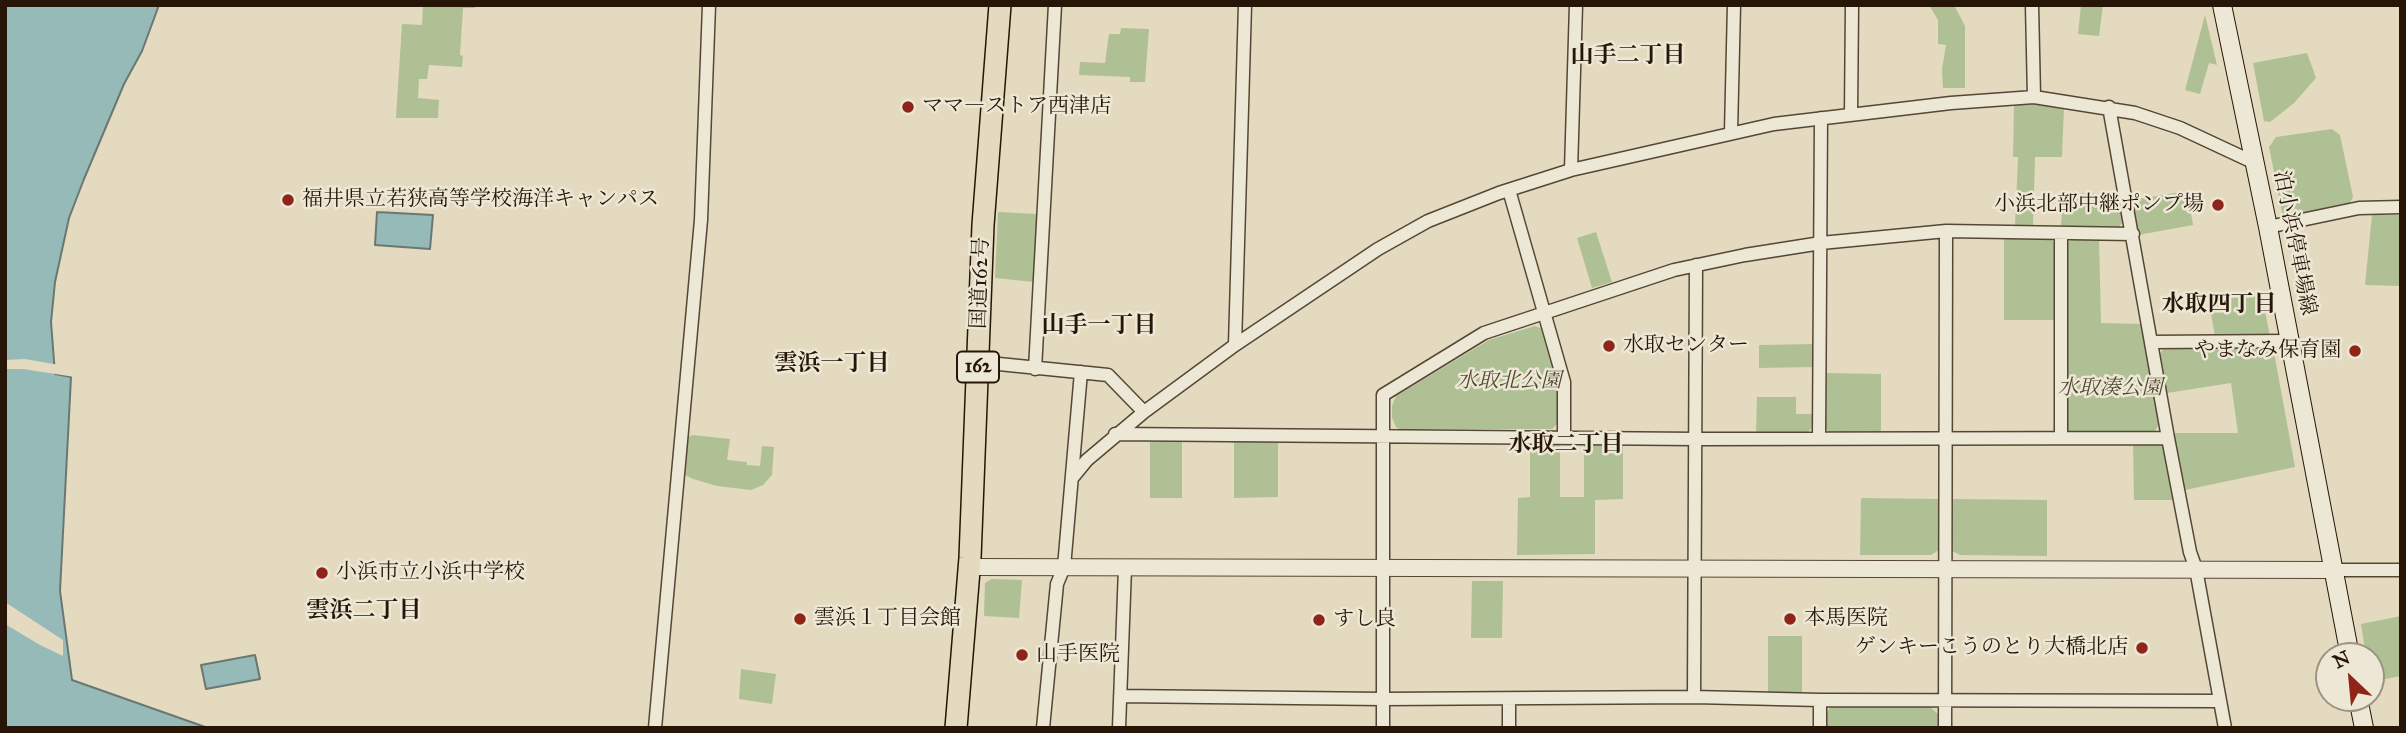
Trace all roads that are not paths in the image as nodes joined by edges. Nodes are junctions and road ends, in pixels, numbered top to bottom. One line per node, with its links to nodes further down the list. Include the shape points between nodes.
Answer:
1 (709, 5): 59 (street, via 701,220)
2 (1000, 5): 29 (highway, 国道162号 / 162, via 983,225)
3 (1055, 5): 30 (street)
4 (1245, 5): 28 (street)
5 (1576, 5): 16 (street)
6 (1734, 5): 14 (street)
7 (1852, 5): 12 (street)
8 (2032, 5): 10 (street)
9 (2222, 5): 15 (main road, 泊小浜停車場線)
10 (2034, 97): 11 (street); 12 (street)
11 (2109, 107): 15 (street, via 2180,128); 22 (street)
12 (1851, 114): 13 (street)
13 (1821, 118): 14 (street); 23 (street)
14 (1731, 132): 16 (street)
15 (2255, 163): 19 (main road, 泊小浜停車場線)
16 (1571, 170): 17 (street)
17 (1509, 190): 25 (street); 28 (street, via 1428,220 1378,248)
18 (2401, 207): 19 (street, via 2359,208)
19 (2268, 227): 26 (main road, 泊小浜停車場線)
20 (1946, 231): 21 (street); 23 (street); 38 (street)
21 (2061, 233): 22 (street); 34 (street)
22 (2133, 234): 27 (street)
23 (1821, 243): 24 (street); 37 (street)
24 (1696, 265): 25 (street); 40 (street)
25 (1545, 313): 35 (street, via 1484,333 1382,395); 36 (street, via 1564,382)
26 (2290, 341): 27 (street); 49 (main road, 泊小浜停車場線)
27 (2151, 342): 39 (street)
28 (1235, 345): 32 (street)
29 (979, 362): 30 (street); 42 (highway, 国道162号 / 162)
30 (1035, 369): 31 (street)
31 (1081, 372): 32 (street, via 1108,375); 41 (street)
32 (1144, 412): 33 (street)
33 (1115, 435): 35 (street); 41 (street)
34 (2061, 436): 38 (street); 39 (street)
35 (1382, 437): 36 (street); 45 (street)
36 (1564, 438): 40 (street)
37 (1819, 438): 38 (street); 40 (street)
38 (1947, 438): 46 (street)
39 (2168, 438): 48 (street)
40 (1696, 439): 47 (street)
41 (1073, 477): 43 (street)
42 (970, 567): 43 (street); 60 (highway, 国道162号 / 162)
43 (1064, 567): 44 (street); 61 (street, via 1057,584)
44 (1125, 568): 45 (street); 52 (street)
45 (1382, 568): 47 (street); 54 (street)
46 (1947, 568): 47 (street); 48 (street); 57 (street)
47 (1695, 569): 53 (street)
48 (2196, 569): 49 (street); 58 (street)
49 (2333, 570): 50 (street); 51 (main road, 泊小浜停車場線)
50 (2401, 570)
51 (2347, 642)
52 (1120, 696): 54 (street); 62 (street)
53 (1694, 697): 55 (street); 56 (street)
54 (1383, 699): 55 (street); 63 (street)
55 (1509, 699): 64 (street)
56 (1820, 700): 57 (street); 65 (street)
57 (1945, 701): 58 (street); 66 (street)
58 (2220, 701): 67 (street)
59 (655, 728)
60 (956, 728)
61 (1043, 728)
62 (1119, 728)
63 (1383, 728)
64 (1509, 728)
65 (1820, 728)
66 (1945, 728)
67 (2225, 728)

